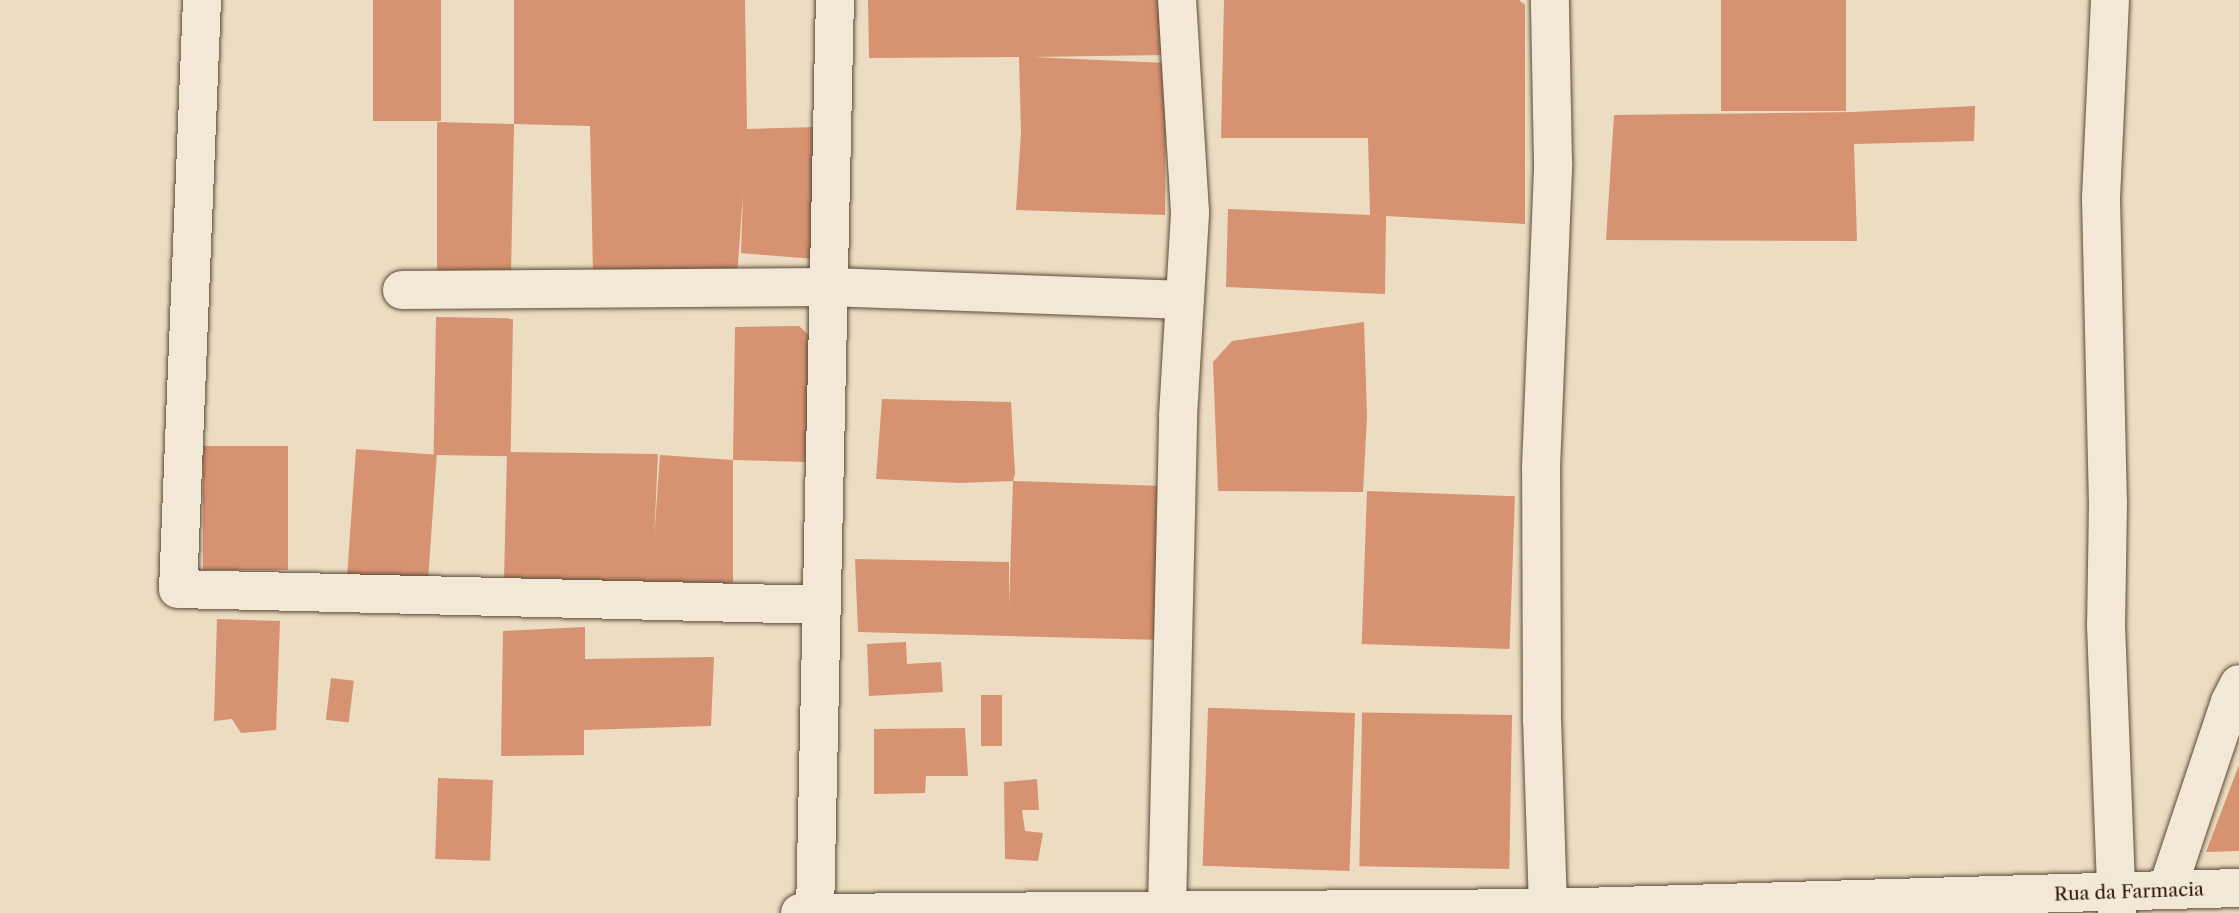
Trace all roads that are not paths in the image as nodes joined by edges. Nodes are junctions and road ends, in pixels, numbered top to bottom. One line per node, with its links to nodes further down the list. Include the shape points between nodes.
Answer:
1 (202, 0): 9 (street, via 178,589)
2 (835, 0): 6 (street)
3 (1177, 0): 8 (street, via 1190,212)
4 (1550, 0): 14 (street, via 1553,163 1541,468)
5 (2110, 0): 13 (street, via 2101,198 2106,625)
6 (829, 287): 7 (street); 8 (street); 9 (street)
7 (402, 290)
8 (1185, 300): 15 (street, via 1178,416)
9 (822, 605): 17 (street)
10 (2239, 684): 12 (street)
11 (2239, 888): 12 (street, Rua da Farmacia)
12 (2167, 890): 13 (street, Rua da Farmacia)
13 (2116, 903): 14 (street, Rua da Farmacia)
14 (1548, 908): 15 (street, Rua da Farmacia)
15 (1167, 909): 17 (street, Rua da Farmacia)
16 (800, 913): 17 (street, Rua da Farmacia)
17 (815, 913)

